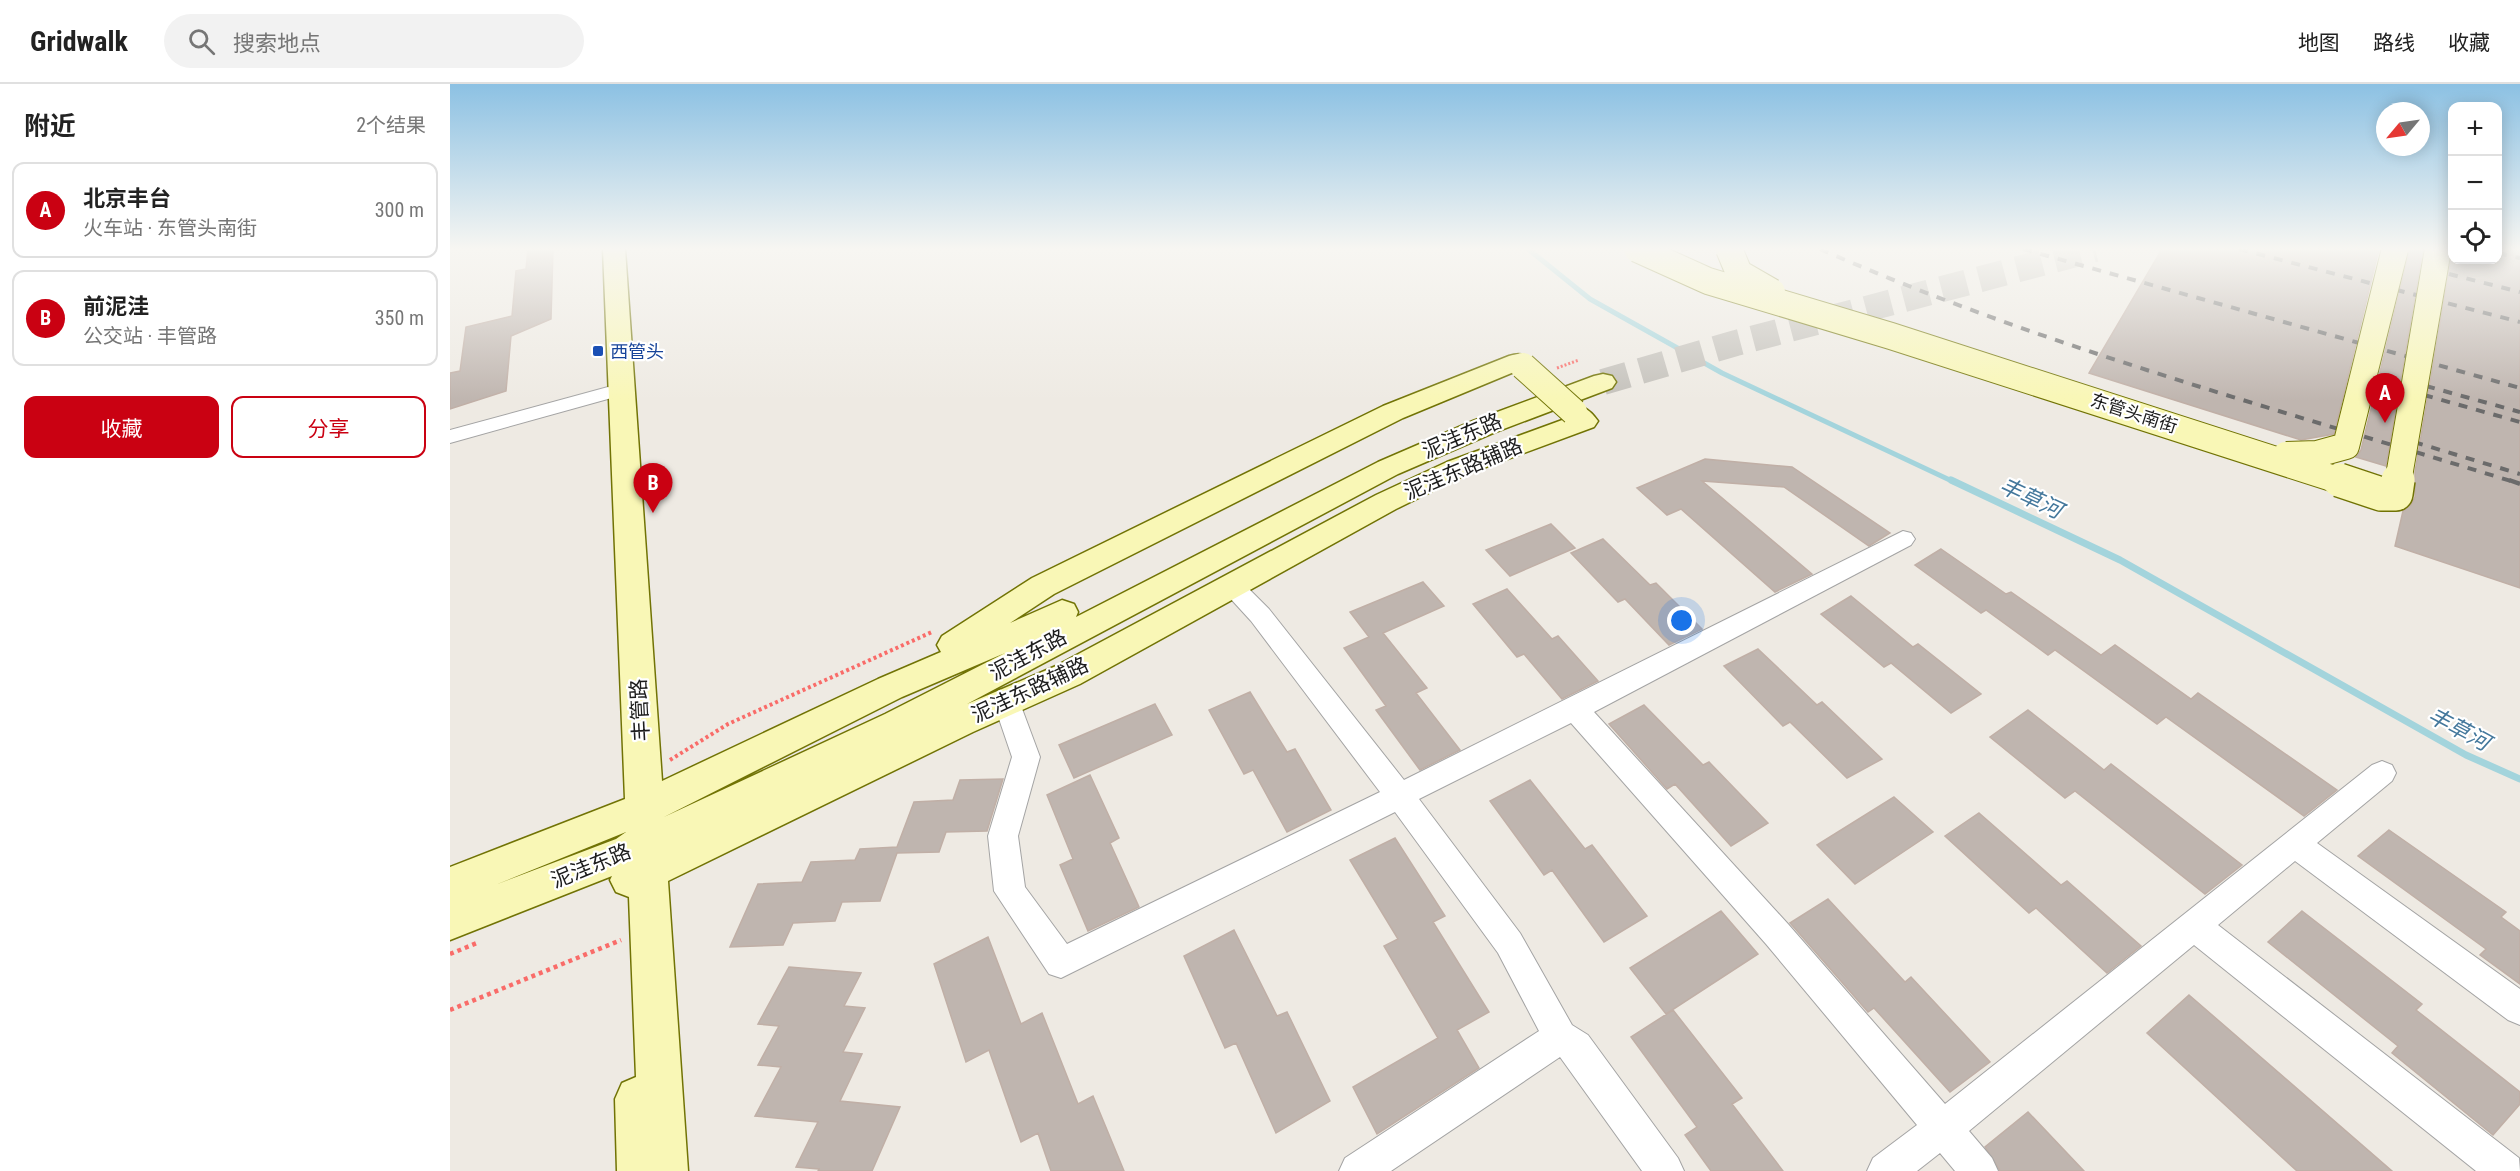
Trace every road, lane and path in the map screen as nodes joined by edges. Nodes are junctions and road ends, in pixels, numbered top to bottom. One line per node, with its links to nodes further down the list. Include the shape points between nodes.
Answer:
1 (603, 300): 8 (main road, 丰管路)
2 (616, 300): 18 (main road, 丰管路)
3 (1770, 300): 7 (main road, 东管头南街, bridge)
4 (1792, 300): 7 (main road, bridge)
5 (2382, 300): 9 (main road, bridge, via 2346,446 2309,456 2264,453)
6 (2429, 300): 9 (main road, 东管头南街, bridge, via 2396,494 2381,494)
7 (1891, 336): 9 (main road, 东管头南街, bridge)
8 (608, 393): 10 (street); 18 (main road, 丰管路)
9 (2203, 435)
10 (450, 437)
11 (1903, 539): 14 (street)
12 (1231, 586): 13 (main road, 泥洼东路辅路, bridge, via 1457,468 1584,421 1518,361 1393,412 1043,586); 17 (street, via 1260,615); 18 (main road, 泥洼东路辅路, via 1036,691)
13 (890, 688): 18 (main road, 泥洼东路); 18 (main road, 泥洼东路, via 1029,629 1369,456 1452,419 1596,376 1388,468 898,724)
14 (1575, 710): 17 (street); 27 (street, via 1777,934)
15 (1011, 713): 17 (street, via 1026,757 1003,836 1010,891 1061,963)
16 (2382, 773): 19 (street)
17 (1400, 796): 26 (street, via 1509,943)
18 (638, 845): 20 (main road, 泥洼东路); 21 (main road, 泥洼东路); 23 (main road, 丰管路); 29 (main road, 丰管路)
19 (2296, 845): 22 (street); 24 (street)
20 (450, 885)
21 (450, 921)
22 (2195, 926): 27 (street); 34 (street)
23 (632, 935): 25 (path); 28 (main road, 丰管路)
24 (2520, 1009)
25 (450, 1011)
26 (1560, 1037): 30 (street); 31 (street, via 1576,1047)
27 (1942, 1129): 32 (street); 33 (street)
28 (641, 1171)
29 (664, 1171)
30 (1358, 1171)
31 (1665, 1171)
32 (1886, 1171)
33 (1979, 1171)
34 (2506, 1171)

